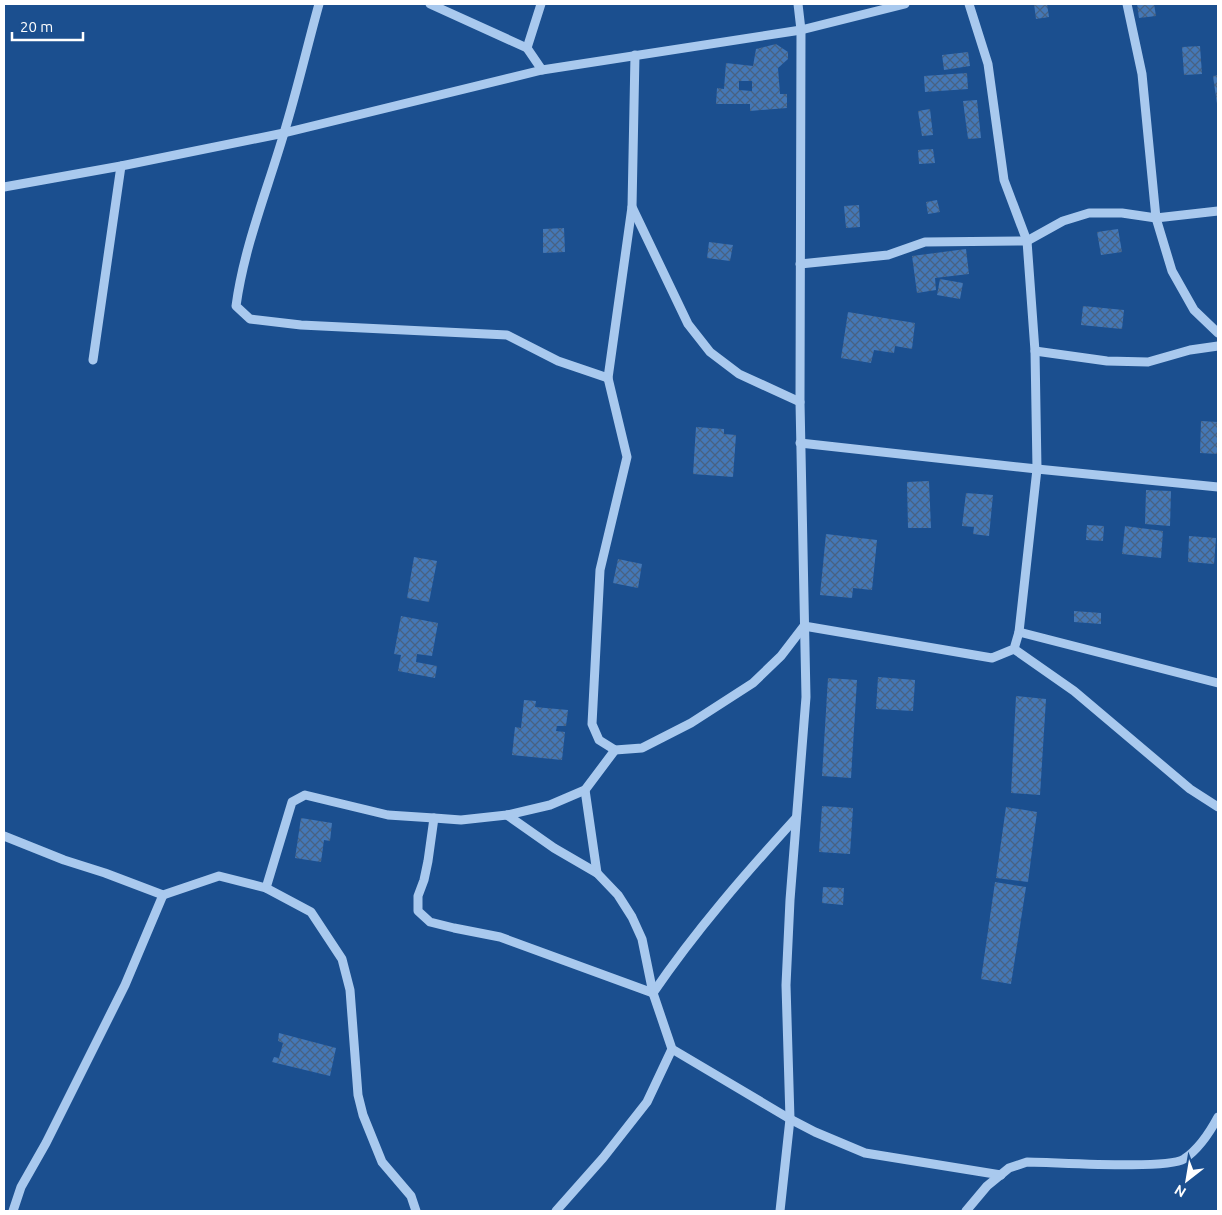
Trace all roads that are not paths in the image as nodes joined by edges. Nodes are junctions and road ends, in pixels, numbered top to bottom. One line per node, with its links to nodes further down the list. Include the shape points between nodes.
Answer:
1 (319, 4): 12 (street)
2 (430, 4): 9 (street)
3 (541, 4): 9 (street)
4 (798, 4): 8 (street)
5 (905, 4): 8 (street)
6 (969, 4): 18 (street, via 988,64 1004,180)
7 (1127, 4): 17 (street, via 1142,74)
8 (801, 30): 10 (street); 19 (street)
9 (527, 48): 11 (street)
10 (634, 55): 11 (street); 15 (street)
11 (542, 70): 12 (street)
12 (284, 133): 13 (street); 24 (street, via 240,281 236,306 250,319 301,325 507,335 558,362)
13 (121, 166): 14 (street); 23 (street)
14 (4, 187)
15 (632, 207): 24 (street); 25 (street, via 688,324 710,352 739,374)
16 (1218, 211): 17 (street)
17 (1156, 218): 18 (street, via 1090,213 1063,221); 20 (street, via 1172,271 1194,310)
18 (1027, 241): 19 (street, via 925,242 888,255); 22 (street)
19 (800, 264): 25 (street)
20 (1218, 333)
21 (1218, 346): 22 (street, via 1148,362 1107,361)
22 (1036, 351): 27 (street)
23 (93, 360)
24 (608, 378): 33 (street, via 626,457 600,570 592,724 599,740)
25 (800, 402): 26 (street)
26 (800, 443): 27 (street); 29 (street)
27 (1037, 469): 28 (street); 30 (street)
28 (1218, 487)
29 (804, 626): 31 (street, via 992,658); 33 (street, via 781,656 753,683 691,723 642,748); 38 (street, via 806,697)
30 (1019, 632): 31 (street); 32 (street)
31 (1014, 649): 35 (street, via 1074,691 1190,789)
32 (1218, 683)
33 (615, 750): 34 (street)
34 (585, 790): 36 (street, via 550,805); 40 (street)
35 (1218, 807)
36 (507, 815): 37 (street, via 460,820); 40 (street)
37 (434, 818): 41 (street, via 388,815 305,795 292,802); 43 (street, via 428,861 418,896 418,911 430,922 500,937)
38 (796, 818): 43 (street, via 701,927); 46 (street, via 786,985)
39 (4, 836): 42 (street)
40 (597, 873): 43 (street, via 618,895 632,917 642,939)
41 (266, 888): 42 (street, via 219,876); 49 (street, via 311,912 342,959 350,990 358,1096 363,1115 382,1162 410,1196)
42 (163, 895): 48 (street, via 125,985 46,1144 21,1187)
43 (653, 993): 44 (street)
44 (672, 1049): 46 (street); 50 (street, via 647,1102)
45 (1218, 1117): 47 (street, via 1207,1136 1183,1160 1156,1165 1026,1162 1009,1168)
46 (790, 1119): 47 (street, via 865,1153); 51 (street)
47 (1001, 1175): 52 (street)
48 (13, 1211)
49 (416, 1211)
50 (556, 1211)
51 (780, 1211)
52 (966, 1211)

